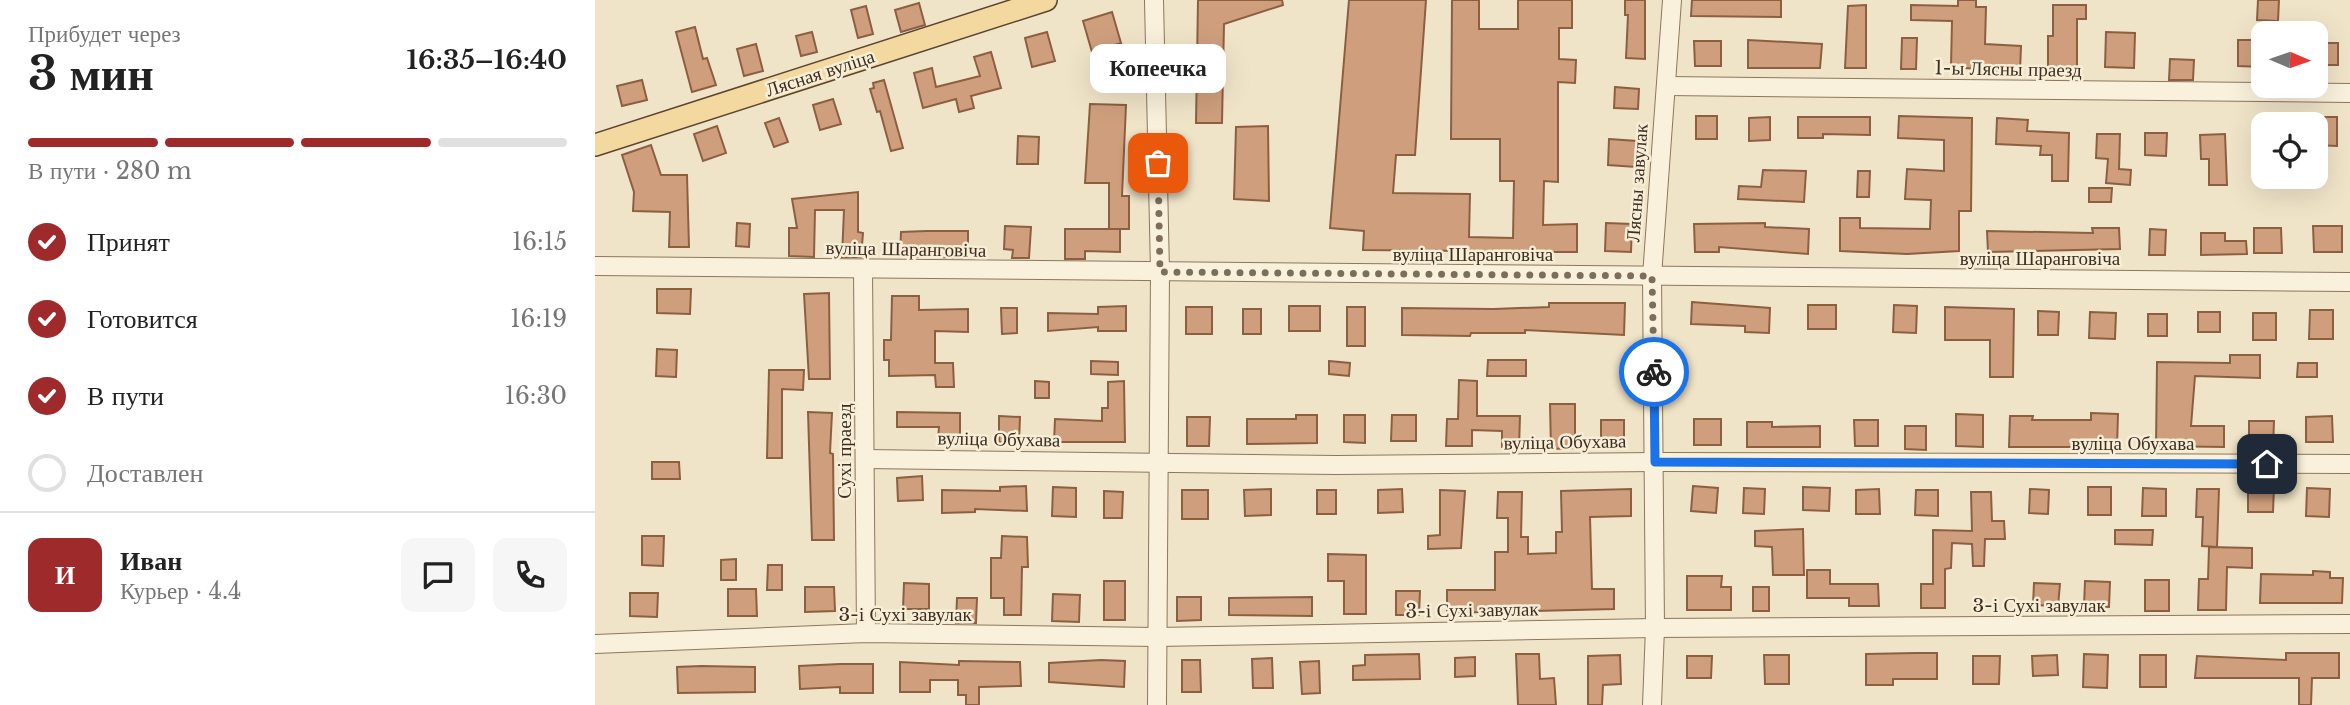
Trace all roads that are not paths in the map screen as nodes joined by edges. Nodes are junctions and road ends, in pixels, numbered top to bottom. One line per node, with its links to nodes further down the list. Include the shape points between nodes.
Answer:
1 (1046, 0): 6 (main road, Лясная вуліца)
2 (1154, 0): 9 (street)
3 (1672, 0): 4 (street, Лясны завулак)
4 (1666, 86): 5 (street, 1-ы Лясны праезд); 10 (street, Лясны завулак)
5 (2350, 93)
6 (595, 145)
7 (595, 266): 8 (street, вуліца Шаранговіча)
8 (863, 269): 9 (street, вуліца Шаранговіча); 12 (street, Сухі праезд)
9 (1160, 272): 10 (street, вуліца Шаранговіча); 14 (street)
10 (1652, 276): 11 (street, вуліца Шаранговіча); 13 (street, Лясны завулак)
11 (2350, 282)
12 (865, 459): 14 (street, вуліца Обухава); 18 (street, Сухі праезд)
13 (1655, 462): 14 (street, вуліца Обухава); 15 (street, вуліца Обухава); 17 (street, Лясны завулак)
14 (1161, 463): 19 (street)
15 (2350, 464)
16 (2350, 624): 17 (street, 3-і Сухі завулак)
17 (1655, 628): 19 (street, 3-і Сухі завулак); 22 (street, Лясны завулак)
18 (866, 633): 19 (street, 3-і Сухі завулак); 20 (street, 3-і Сухі завулак)
19 (1156, 637): 21 (street)
20 (595, 644)
21 (1157, 705)
22 (1652, 705)

